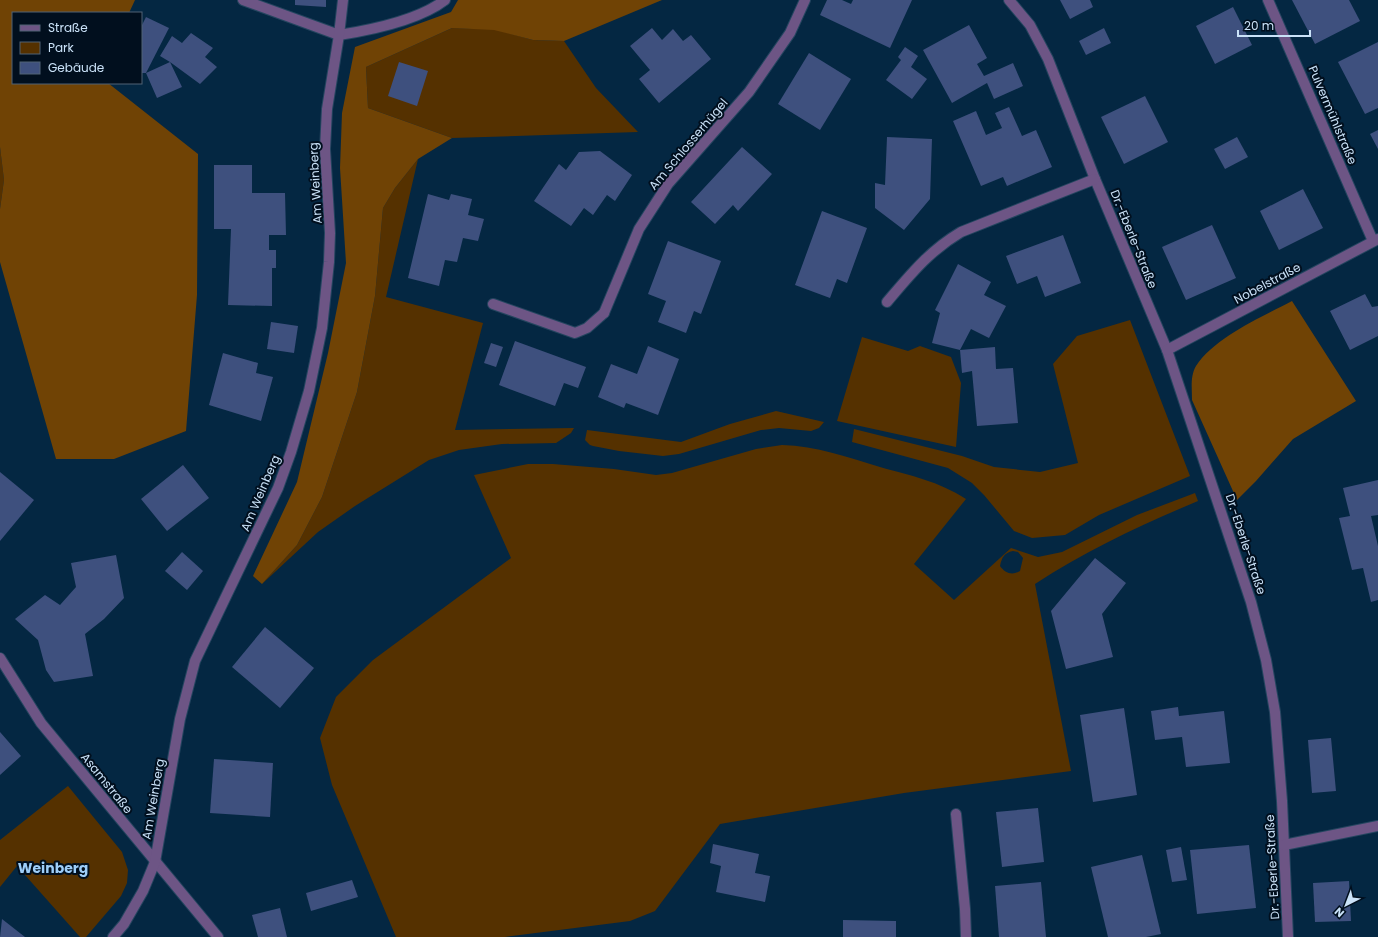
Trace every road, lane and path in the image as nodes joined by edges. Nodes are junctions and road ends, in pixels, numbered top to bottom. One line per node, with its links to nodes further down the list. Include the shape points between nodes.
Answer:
1 (243, 0): 7 (street)
2 (343, 0): 7 (street, Am Weinberg)
3 (445, 0): 7 (street, via 414,16 381,27)
4 (805, 0): 11 (street, Am Schlosserhügel, via 790,33 749,92 664,191 639,229 604,313 587,328 575,334)
5 (1009, 0): 8 (street, Dr.-Eberle-Straße, via 1030,25 1048,59)
6 (1268, 0): 9 (street, Pulvermühlstraße)
7 (339, 35): 17 (street, Am Weinberg, via 327,109 325,149 330,233 329,262 322,328 310,383 278,488 195,661 180,719)
8 (1095, 179): 10 (street, via 961,232 929,254); 12 (street, Dr.-Eberle-Straße)
9 (1375, 240): 12 (street, Nobelstraße)
10 (886, 302)
11 (493, 304)
12 (1167, 350): 16 (street, Dr.-Eberle-Straße, via 1251,602 1266,660 1275,712)
13 (0, 658): 17 (street, Asamstraße, via 41,723)
14 (956, 814): 20 (street)
15 (1378, 826): 16 (street)
16 (1284, 845): 21 (street, Dr.-Eberle-Straße)
17 (155, 862): 18 (street, Am Weinberg, via 143,891 124,924); 19 (street, Asamstraße)
18 (113, 937)
19 (218, 937)
20 (966, 937)
21 (1288, 937)

